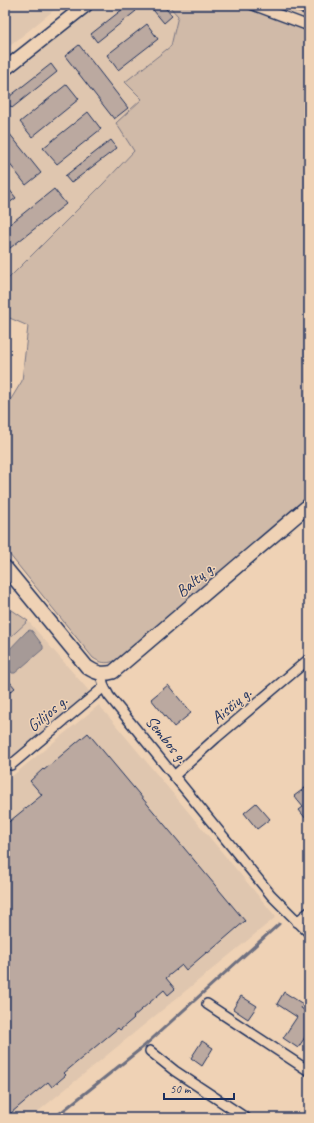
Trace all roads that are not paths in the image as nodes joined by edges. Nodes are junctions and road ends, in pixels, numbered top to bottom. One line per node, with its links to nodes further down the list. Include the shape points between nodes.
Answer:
1 (86, 5): 4 (main road)
2 (253, 5): 3 (street)
3 (309, 26)
4 (5, 70)
5 (309, 505): 8 (main road, Baltų g.)
6 (5, 567): 8 (main road, Sembos g., via 80,659)
7 (309, 659): 10 (street, Aisčių g.)
8 (102, 680): 9 (street, Gilijos g.); 10 (street, Sembos g., via 109,696)
9 (11, 765)
10 (174, 776): 12 (street, Sembos g., via 271,895)
11 (309, 912): 12 (street)
12 (298, 922): 13 (street, Sembos g.)
13 (309, 933)
14 (207, 1004): 16 (street)
15 (150, 1051): 17 (street, via 175,1071)
16 (309, 1071)
17 (246, 1118)

